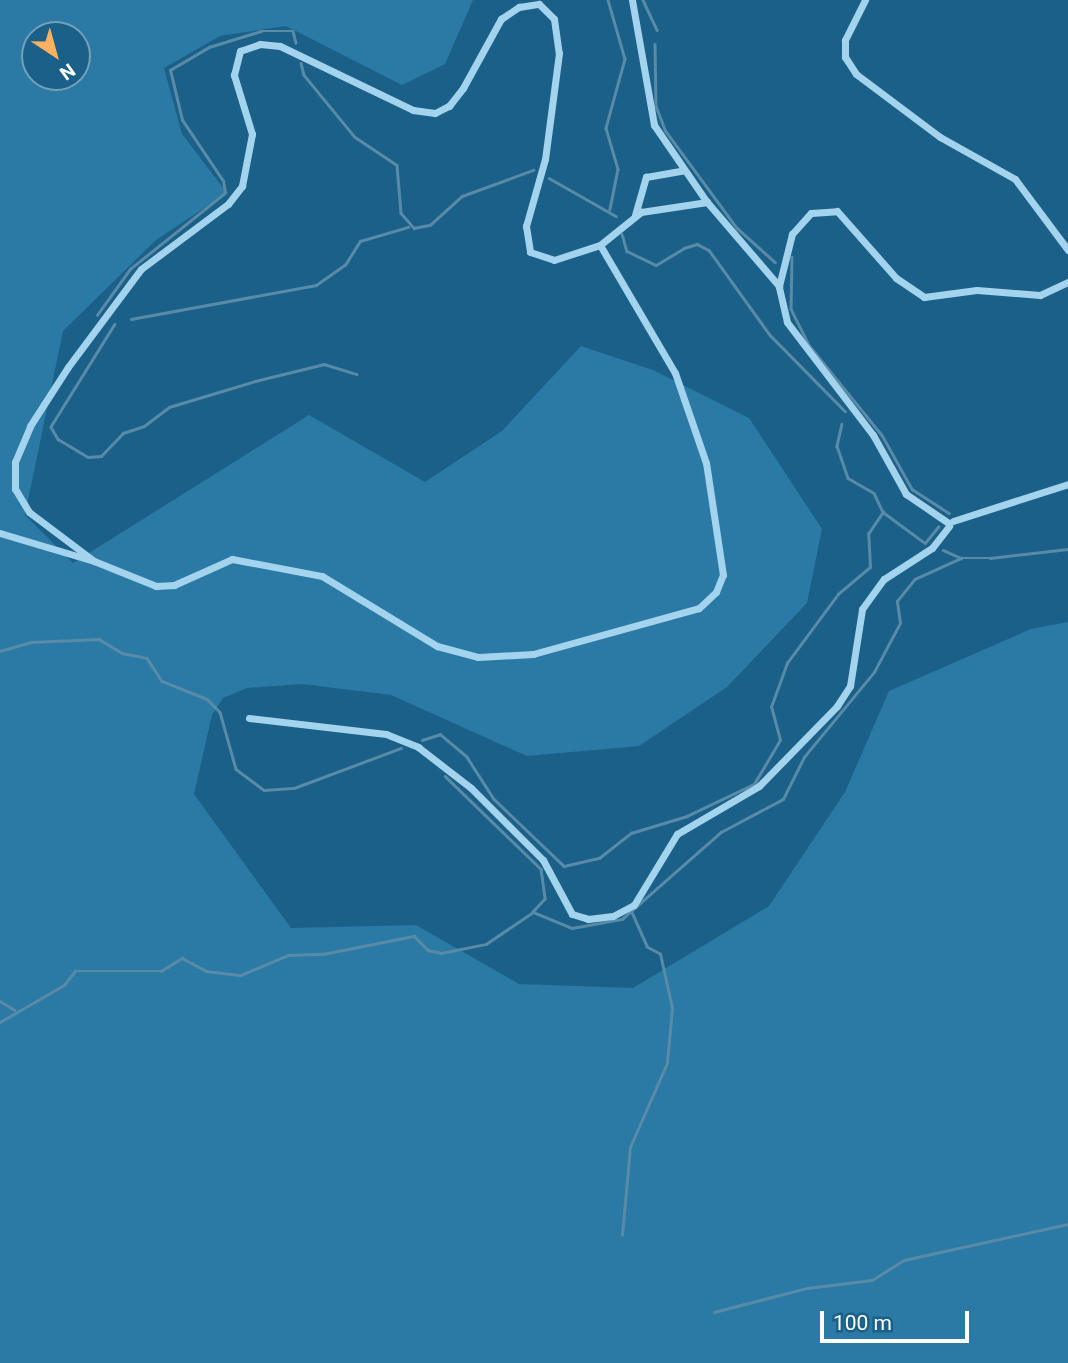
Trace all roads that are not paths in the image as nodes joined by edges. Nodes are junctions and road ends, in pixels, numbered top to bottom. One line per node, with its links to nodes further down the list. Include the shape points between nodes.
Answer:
1 (632, 0): 3 (street, via 654,125)
2 (865, 0): 7 (street, via 845,40 845,57 856,74 940,137 1015,179)
3 (684, 170): 4 (street); 5 (street, via 646,177)
4 (706, 202): 5 (street); 9 (street)
5 (635, 215): 6 (street)
6 (600, 245): 13 (street, via 676,373 706,463 723,575 716,592 698,608 533,654 478,657 437,646 322,576 232,559 215,562 183,582 156,586); 13 (street, via 549,261 535,257 525,242 545,159 559,53 554,19 542,6 529,4 505,15 463,89 449,106 435,113 413,110 280,46 260,44 240,51 233,60 234,75 252,134 242,186 228,204 141,269 56,386 15,462 13,482 23,505)
7 (1068, 250)
8 (1068, 282): 9 (street, via 1040,295 977,290 917,295 848,219 828,209 804,217 794,229)
9 (779, 286): 11 (street, via 793,332 873,435 902,489)
10 (1068, 484): 11 (street)
11 (950, 523): 14 (street, via 932,548 884,579 862,608 851,680 841,702 759,786 672,839 639,898 613,916 588,919 572,914 543,860 471,788 418,747 379,733)
12 (0, 533): 13 (street)
13 (94, 561)
14 (249, 718)

